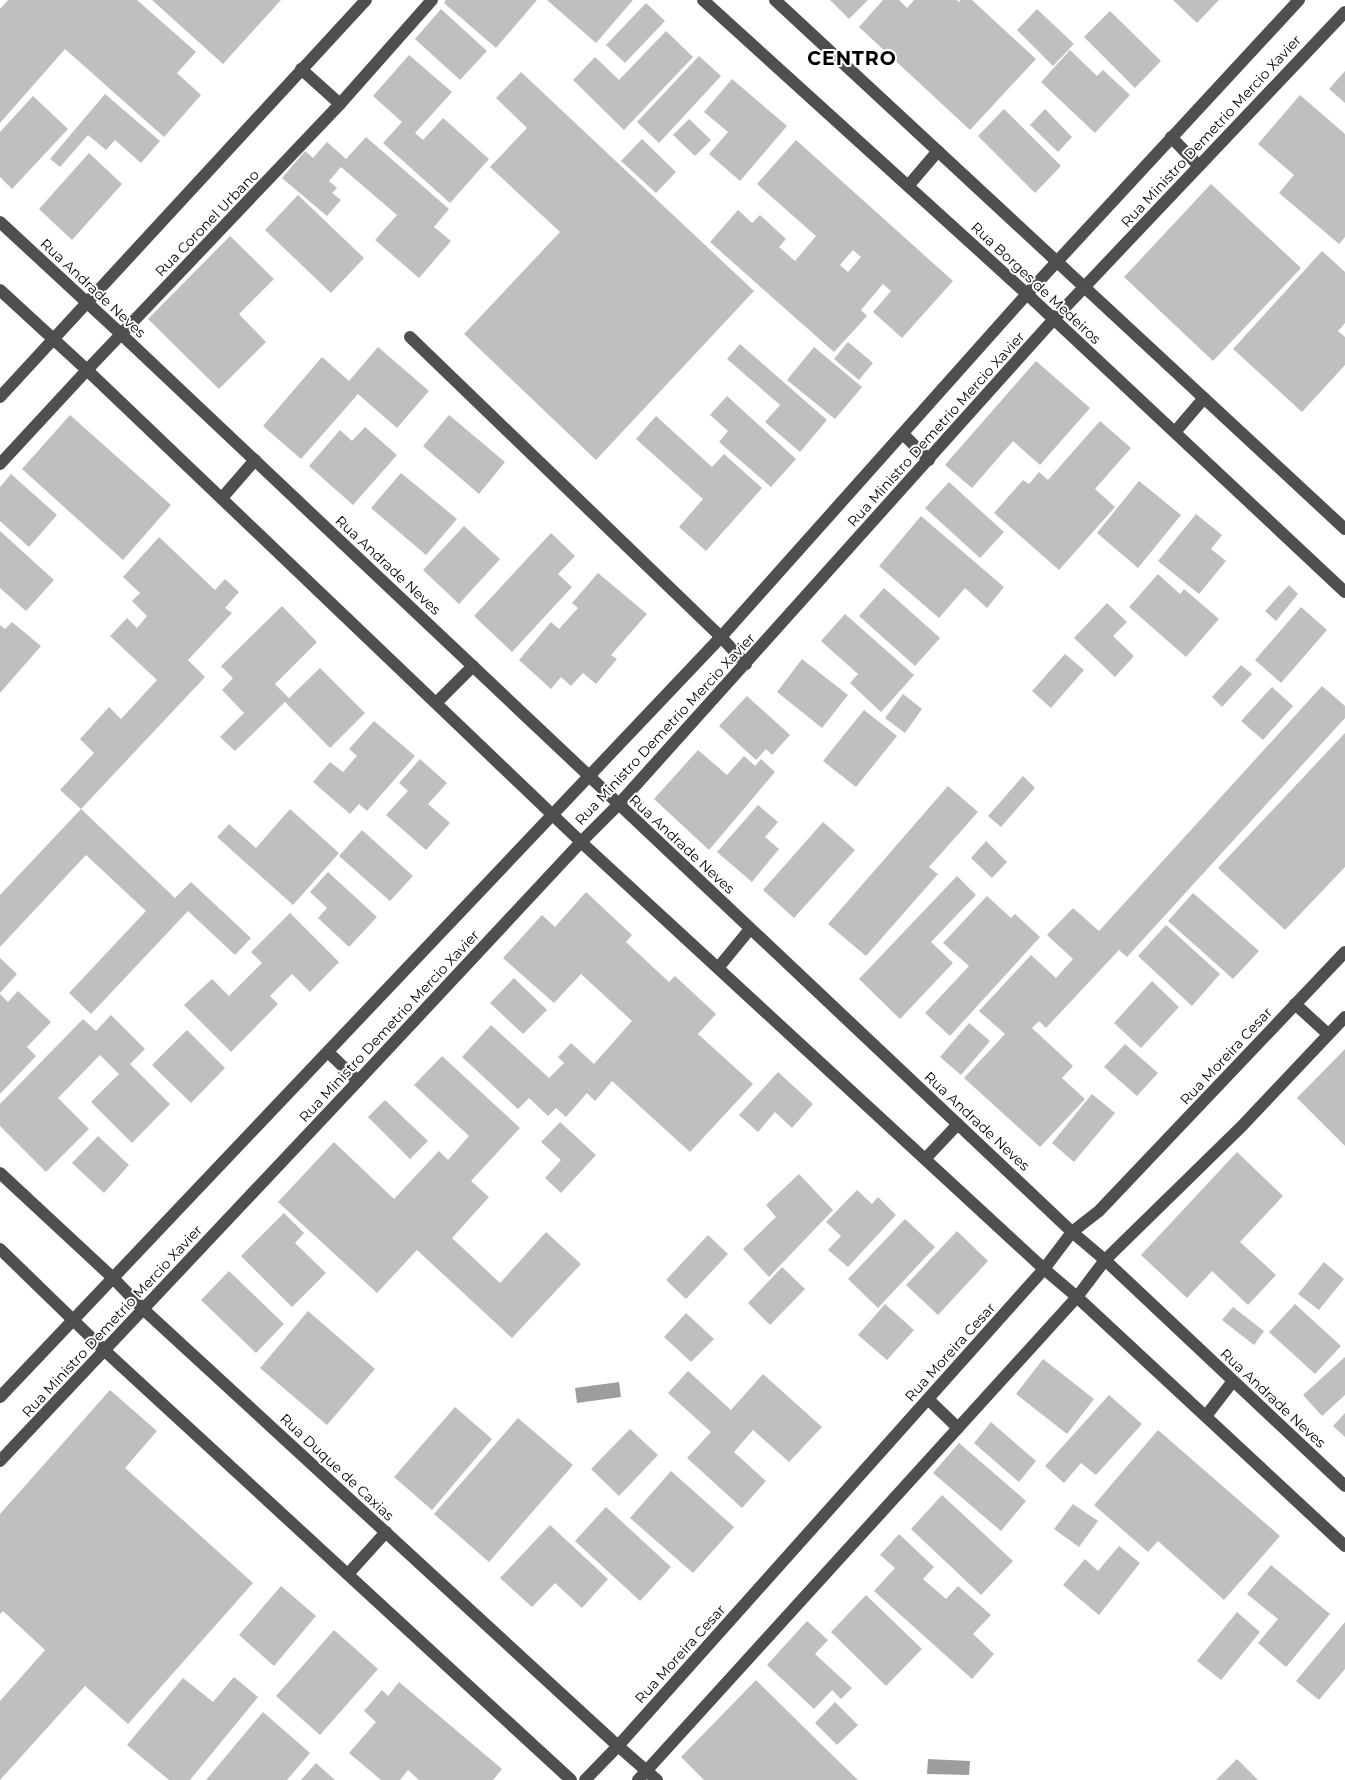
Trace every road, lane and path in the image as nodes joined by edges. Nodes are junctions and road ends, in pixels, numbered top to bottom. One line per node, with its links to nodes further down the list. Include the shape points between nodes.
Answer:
1 (366, 0): 7 (street)
2 (432, 0): 8 (street, Rua Coronel Urbano)
3 (703, 0): 12 (street, Rua Borges de Medeiros)
4 (775, 0): 10 (street)
5 (1299, 0): 9 (street, Rua Ministro Demetrio Mercio Xavier)
6 (1345, 12): 11 (street, Rua Ministro Demetrio Mercio Xavier)
7 (302, 69): 8 (street); 18 (street)
8 (340, 104): 20 (street, Rua Coronel Urbano)
9 (1171, 137): 11 (street); 14 (street, Rua Ministro Demetrio Mercio Xavier)
10 (938, 151): 12 (street); 14 (street)
11 (1199, 166): 15 (street, Rua Ministro Demetrio Mercio Xavier)
12 (908, 186): 17 (street, Rua Borges de Medeiros)
13 (0, 222): 18 (street, Rua Andrade Neves)
14 (1057, 260): 15 (street); 17 (street, Rua Ministro Demetrio Mercio Xavier)
15 (1085, 287): 19 (street, Rua Ministro Demetrio Mercio Xavier); 25 (street)
16 (0, 290): 22 (street)
17 (1027, 294): 19 (street, Rua Borges de Medeiros); 27 (street, Rua Ministro Demetrio Mercio Xavier)
18 (86, 302): 20 (street, Rua Andrade Neves); 22 (street)
19 (1054, 319): 26 (street, Rua Borges de Medeiros); 29 (street, Rua Ministro Demetrio Mercio Xavier)
20 (122, 334): 23 (street, Rua Coronel Urbano); 28 (street, Rua Andrade Neves)
21 (410, 337): 34 (street)
22 (53, 339): 23 (street); 24 (street)
23 (87, 370): 30 (street, Rua Coronel Urbano); 31 (street)
24 (0, 397)
25 (1204, 398): 26 (street); 32 (street)
26 (1175, 432): 33 (street, Rua Borges de Medeiros)
27 (903, 434): 29 (street); 34 (street, Rua Ministro Demetrio Mercio Xavier)
28 (255, 460): 31 (street); 36 (street, Rua Andrade Neves)
29 (929, 460): 35 (street, Rua Ministro Demetrio Mercio Xavier)
30 (0, 464)
31 (222, 498): 37 (street)
32 (1345, 529)
33 (1345, 592)
34 (721, 637): 35 (street); 38 (street, Rua Ministro Demetrio Mercio Xavier)
35 (746, 664): 39 (street, Rua Ministro Demetrio Mercio Xavier)
36 (473, 666): 37 (street); 38 (street, Rua Andrade Neves)
37 (436, 703): 40 (street)
38 (589, 776): 39 (street, Rua Andrade Neves); 40 (street, Rua Ministro Demetrio Mercio Xavier)
39 (618, 805): 41 (street, Rua Ministro Demetrio Mercio Xavier); 42 (street, Rua Andrade Neves)
40 (554, 815): 41 (street); 48 (street, Rua Ministro Demetrio Mercio Xavier)
41 (581, 842): 44 (street); 49 (street, Rua Ministro Demetrio Mercio Xavier)
42 (750, 929): 44 (street); 50 (street, Rua Andrade Neves)
43 (1345, 952): 45 (street, Rua Moreira Cesar)
44 (718, 968): 51 (street)
45 (1295, 1004): 47 (street); 53 (street, Rua Moreira Cesar, via 1099,1212)
46 (1345, 1017): 47 (street)
47 (1328, 1034): 55 (street, via 1242,1126)
48 (328, 1052): 49 (street); 57 (street, Rua Ministro Demetrio Mercio Xavier)
49 (358, 1081): 59 (street, Rua Ministro Demetrio Mercio Xavier)
50 (958, 1124): 51 (street); 53 (street, Rua Andrade Neves)
51 (925, 1159): 56 (street)
52 (0, 1173): 57 (street, Rua Duque de Caxias)
53 (1072, 1232): 55 (street, Rua Andrade Neves); 56 (street, Rua Moreira Cesar)
54 (0, 1249): 60 (street)
55 (1105, 1260): 58 (street); 62 (street, Rua Andrade Neves)
56 (1044, 1269): 58 (street); 64 (street, Rua Moreira Cesar)
57 (113, 1278): 59 (street, Rua Duque de Caxias); 60 (street, Rua Ministro Demetrio Mercio Xavier)
58 (1077, 1297): 65 (street); 66 (street)
59 (143, 1309): 61 (street, Rua Ministro Demetrio Mercio Xavier); 69 (street, Rua Duque de Caxias)
60 (73, 1320): 61 (street); 63 (street, Rua Ministro Demetrio Mercio Xavier)
61 (104, 1350): 67 (street, Rua Ministro Demetrio Mercio Xavier); 71 (street)
62 (1234, 1382): 65 (street); 68 (street, Rua Andrade Neves)
63 (0, 1397)
64 (928, 1399): 66 (street); 72 (street, Rua Moreira Cesar)
65 (1206, 1416): 70 (street)
66 (958, 1428): 73 (street)
67 (0, 1461)
68 (1345, 1486)
69 (386, 1532): 71 (street); 72 (street, Rua Duque de Caxias)
70 (1345, 1546)
71 (348, 1574): 74 (street)
72 (618, 1746): 73 (street, Rua Duque de Caxias); 75 (street, Rua Moreira Cesar)
73 (647, 1770): 76 (street); 77 (street, Rua Duque de Caxias)
74 (570, 1780)
75 (585, 1780)
76 (638, 1780)
77 (657, 1780)

